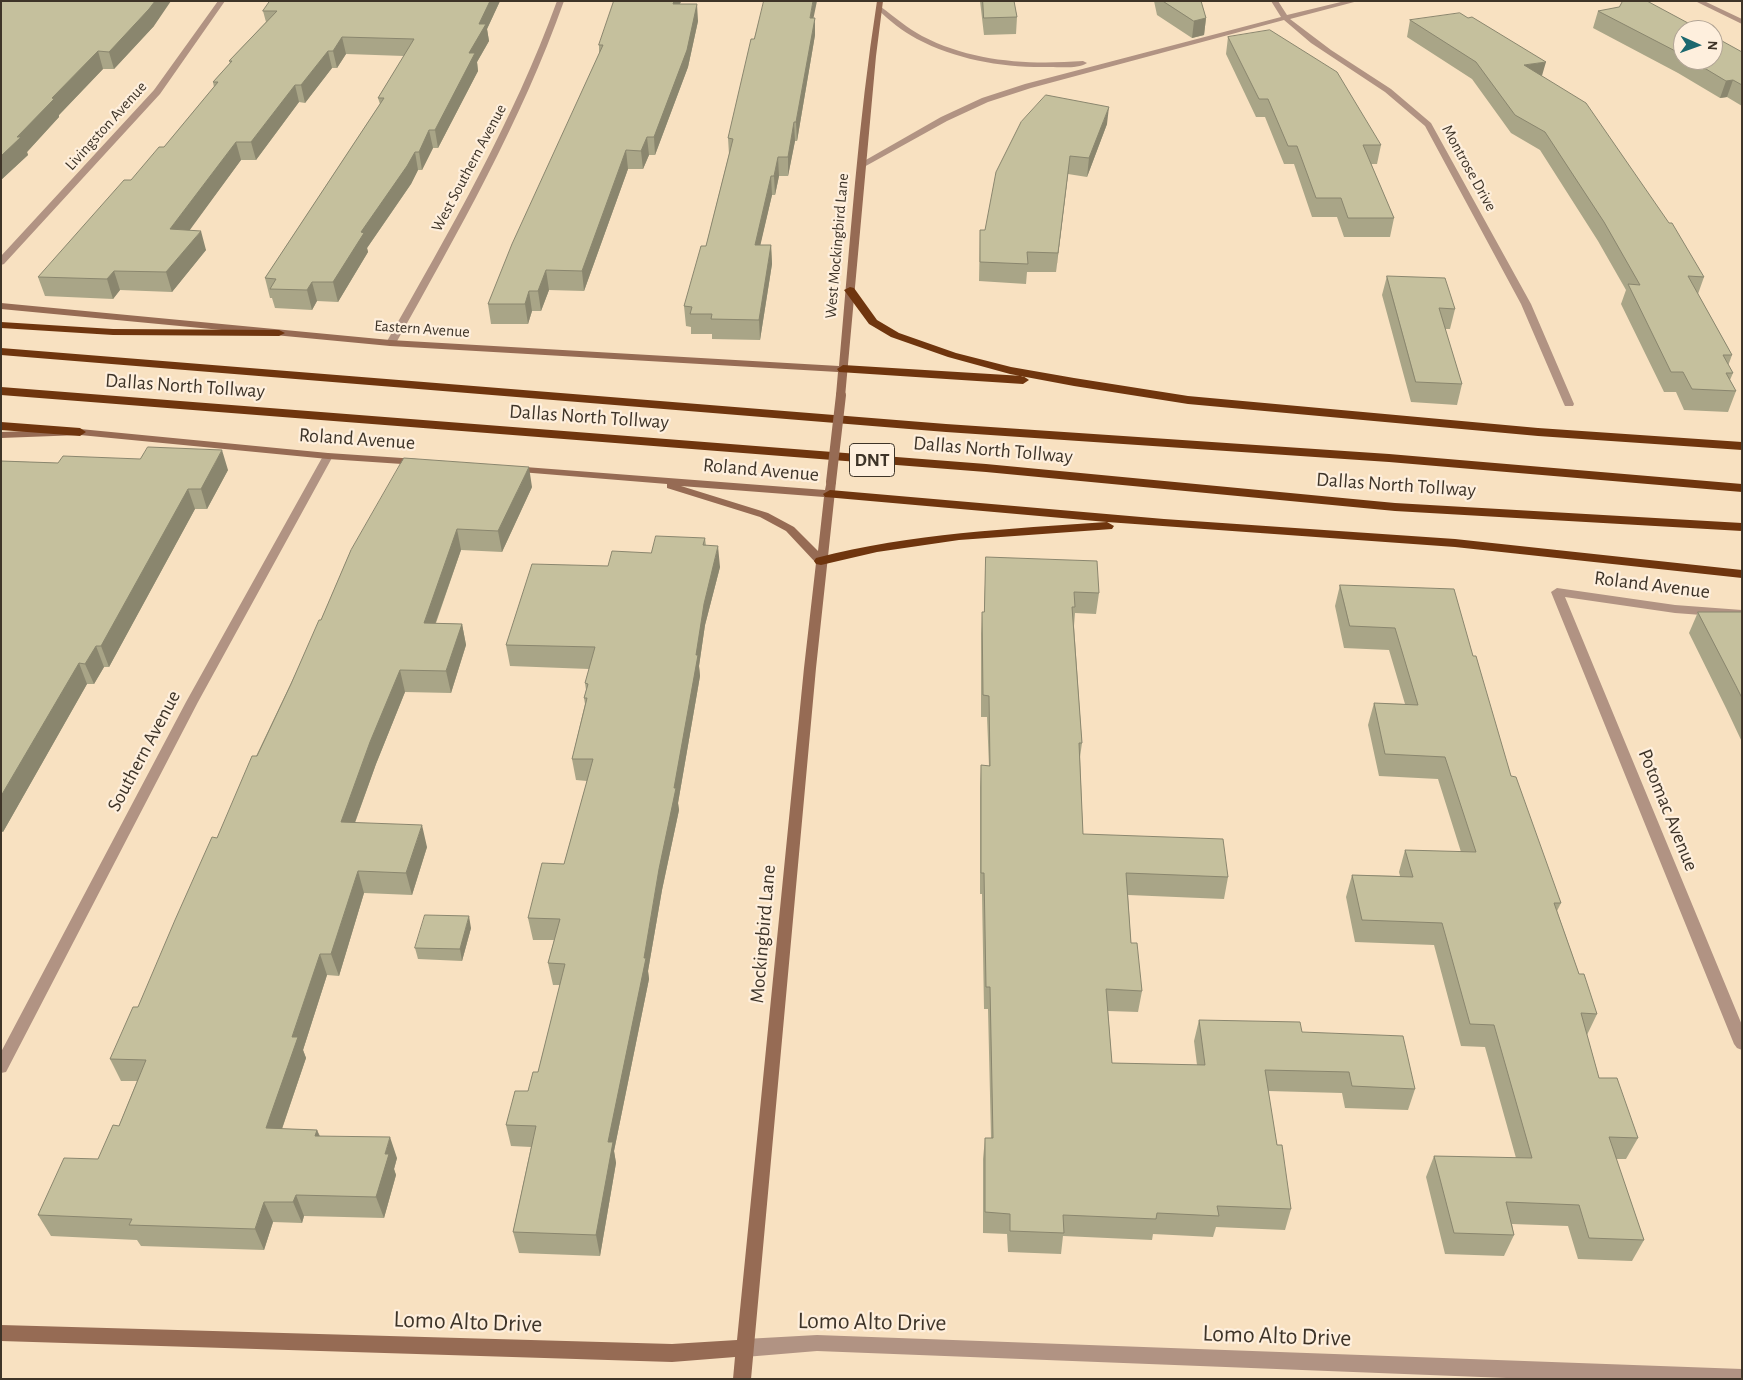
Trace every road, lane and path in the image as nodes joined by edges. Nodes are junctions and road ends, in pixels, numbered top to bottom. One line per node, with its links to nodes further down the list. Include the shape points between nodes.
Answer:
1 (222, 1): 11 (street, Livingston Avenue, via 157,92)
2 (561, 1): 16 (street, West Southern Avenue, via 506,136)
3 (1274, 1): 7 (street, Montrose Drive)
4 (1355, 1): 7 (street)
5 (1698, 1): 8 (street)
6 (880, 4): 9 (street, via 924,40 980,59 1045,66); 10 (main road, West Mockingbird Lane)
7 (1283, 18): 9 (street); 21 (street, Montrose Drive, via 1393,93 1428,126 1526,304)
8 (1742, 22)
9 (1125, 58): 10 (street, via 985,100)
10 (861, 165): 12 (main road, West Mockingbird Lane)
11 (1, 262)
12 (850, 290): 18 (main road, West Mockingbird Lane); 19 (highway, via 873,322 895,335 952,355)
13 (1, 306): 15 (main road, Eastern Avenue)
14 (1, 325): 15 (highway, via 113,332)
15 (279, 334): 16 (main road, Eastern Avenue)
16 (391, 343): 18 (main road, Eastern Avenue)
17 (1, 352): 31 (highway, Dallas North Tollway / DNT)
18 (843, 369): 19 (highway); 30 (main road, West Mockingbird Lane, bridge)
19 (1074, 382): 25 (highway, via 1188,400 1538,432)
20 (1, 391): 33 (highway, Dallas North Tollway / DNT, via 986,468 1395,507)
21 (1569, 404)
22 (1, 426): 23 (highway)
23 (80, 432): 24 (main road, Roland Avenue); 26 (main road, Roland Avenue)
24 (1, 435)
25 (1742, 446)
26 (328, 456): 27 (main road, Roland Avenue); 39 (street, Southern Avenue, via 192,702)
27 (426, 463)
28 (504, 468): 29 (main road, Roland Avenue)
29 (650, 479): 30 (main road, Roland Avenue); 34 (main road, via 764,515 790,529)
30 (830, 488): 32 (highway); 34 (main road, Mockingbird Lane)
31 (1742, 488)
32 (1164, 523): 34 (highway, via 959,536 877,548); 35 (highway, via 1455,543)
33 (1742, 527)
34 (821, 561): 41 (main road, Mockingbird Lane)
35 (1742, 574)
36 (1557, 592): 37 (street, Roland Avenue, via 1675,609); 38 (street, Potomac Avenue)
37 (1742, 614)
38 (1742, 1044)
39 (1, 1067)
40 (1, 1333): 41 (main road, Lomo Alto Drive, via 672,1353)
41 (745, 1348): 42 (street, Lomo Alto Drive, via 816,1343); 43 (main road, Mockingbird Lane)
42 (1742, 1378)
43 (742, 1379)

